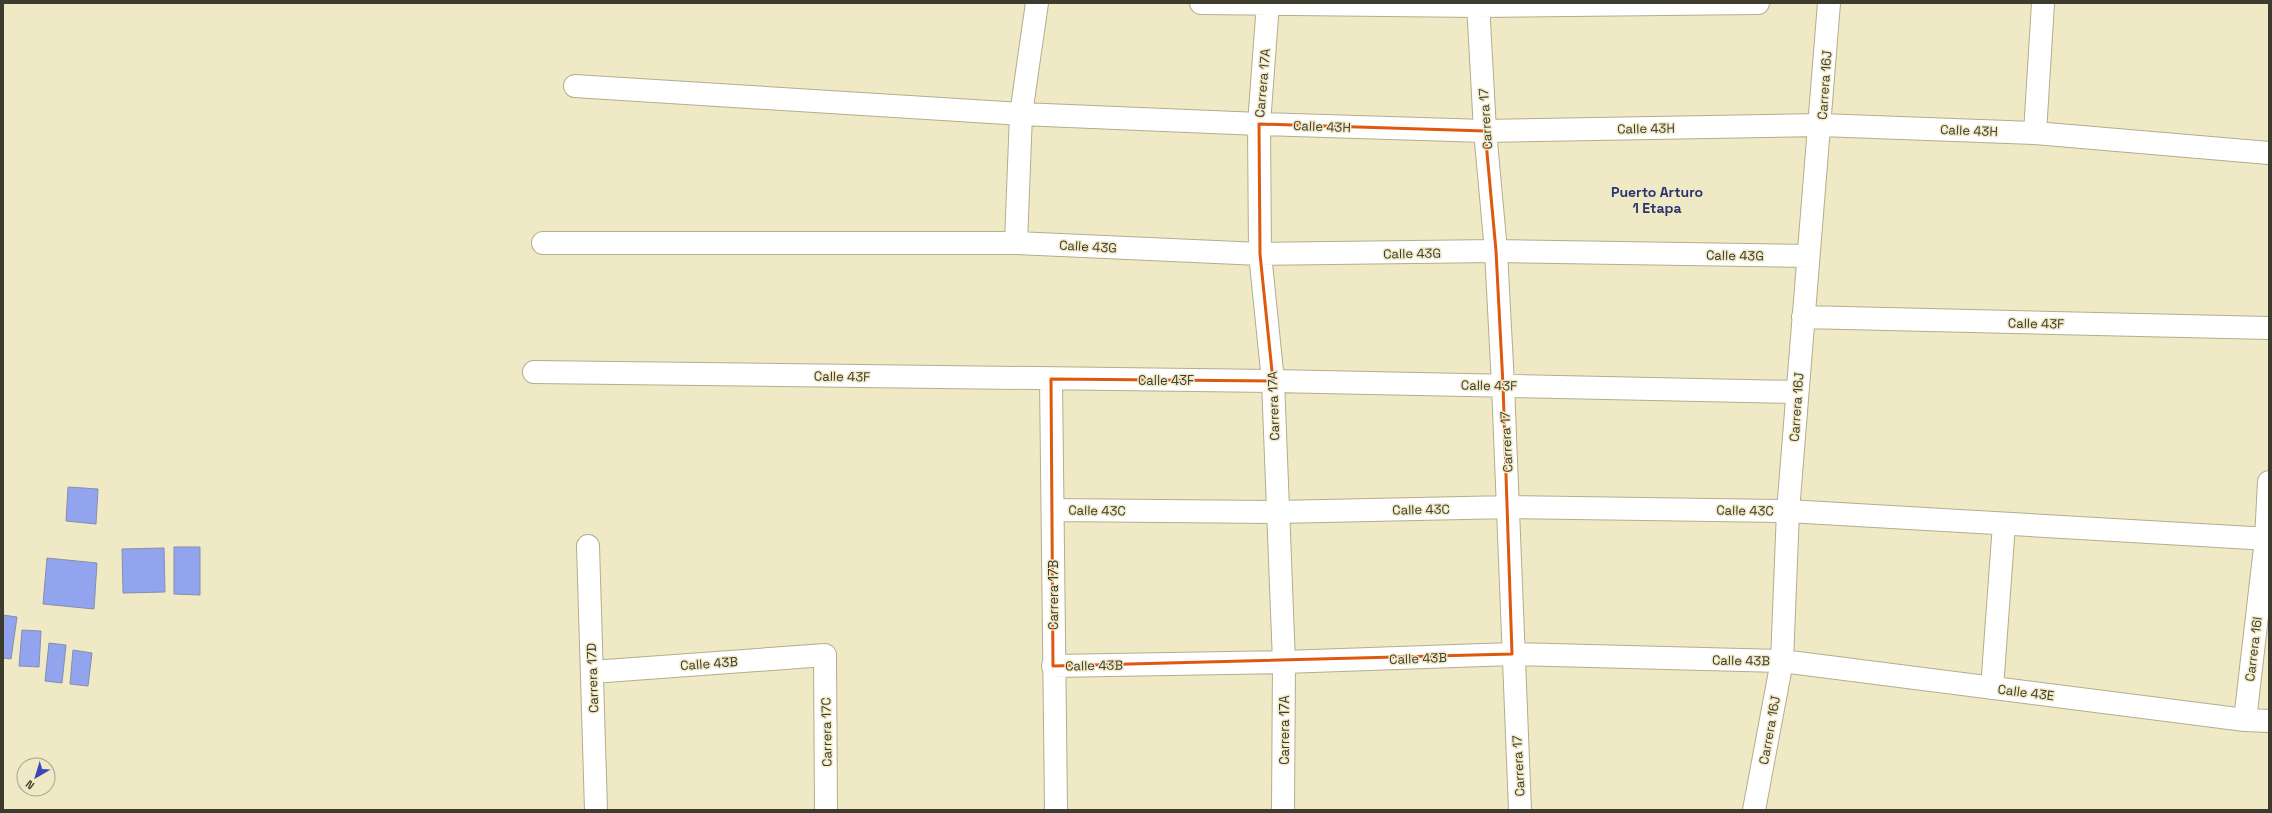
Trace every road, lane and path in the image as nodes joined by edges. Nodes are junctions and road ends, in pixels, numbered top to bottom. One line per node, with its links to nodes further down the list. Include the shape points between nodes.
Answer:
1 (1037, 3): 9 (street)
2 (1200, 3): 6 (street)
3 (1758, 3): 7 (street)
4 (1829, 3): 11 (street, Carrera 16J)
5 (2043, 3): 13 (street)
6 (1268, 4): 7 (street); 10 (street, Carrera 17A)
7 (1478, 5): 12 (street, Carrera 17)
8 (575, 86): 9 (street, Calle 43H)
9 (1021, 114): 10 (street, Calle 43H); 16 (street)
10 (1259, 124): 12 (street, Calle 43H); 18 (street, Carrera 17A)
11 (1821, 125): 12 (street, Calle 43H); 13 (street, Calle 43H); 19 (street, Carrera 16J)
12 (1485, 131): 17 (street, Carrera 17)
13 (2035, 133): 14 (street, Calle 43H)
14 (2269, 152)
15 (543, 243): 16 (street, Calle 43G)
16 (1016, 243): 18 (street, Calle 43G)
17 (1496, 251): 18 (street, Calle 43G); 19 (street, Calle 43G); 25 (street, Carrera 17)
18 (1260, 254): 24 (street, Carrera 17A)
19 (1808, 256): 20 (street, Carrera 16J)
20 (1803, 317): 21 (street, Calle 43F); 26 (street, Carrera 16J)
21 (2269, 328)
22 (534, 372): 23 (street, Calle 43F)
23 (1051, 379): 24 (street, Calle 43F); 29 (street, Carrera 17B)
24 (1273, 381): 25 (street, Calle 43F); 31 (street, Carrera 17A)
25 (1503, 385): 26 (street, Calle 43F); 28 (street, Carrera 17)
26 (1797, 392): 30 (street, Carrera 16J)
27 (2269, 482): 33 (street, Carrera 16I)
28 (1510, 507): 30 (street, Calle 43C); 31 (street, Calle 43C); 36 (street, Carrera 17)
29 (1054, 510): 31 (street, Calle 43C); 39 (street, Carrera 17B)
30 (1788, 511): 32 (street); 37 (street, Carrera 16J)
31 (1277, 512): 38 (street, Carrera 17A)
32 (2004, 524): 33 (street); 41 (street)
33 (2267, 539): 42 (street, Carrera 16I)
34 (588, 546): 40 (street, Carrera 17D)
35 (825, 654): 40 (street, Calle 43B); 45 (street, Carrera 17C)
36 (1512, 654): 37 (street, Calle 43B); 38 (street, Calle 43B); 48 (street, Carrera 17)
37 (1782, 661): 41 (street, Calle 43E); 49 (street, Carrera 16J)
38 (1284, 662): 39 (street, Calle 43B); 47 (street, Carrera 17A)
39 (1053, 666): 46 (street, Carrera 17B)
40 (592, 672): 44 (street, Carrera 17D)
41 (1992, 688): 42 (street, Calle 43E)
42 (2245, 720): 43 (street, Calle 43E)
43 (2269, 721)
44 (596, 810)
45 (826, 810)
46 (1056, 810)
47 (1283, 810)
48 (1520, 810)
49 (1754, 810)

